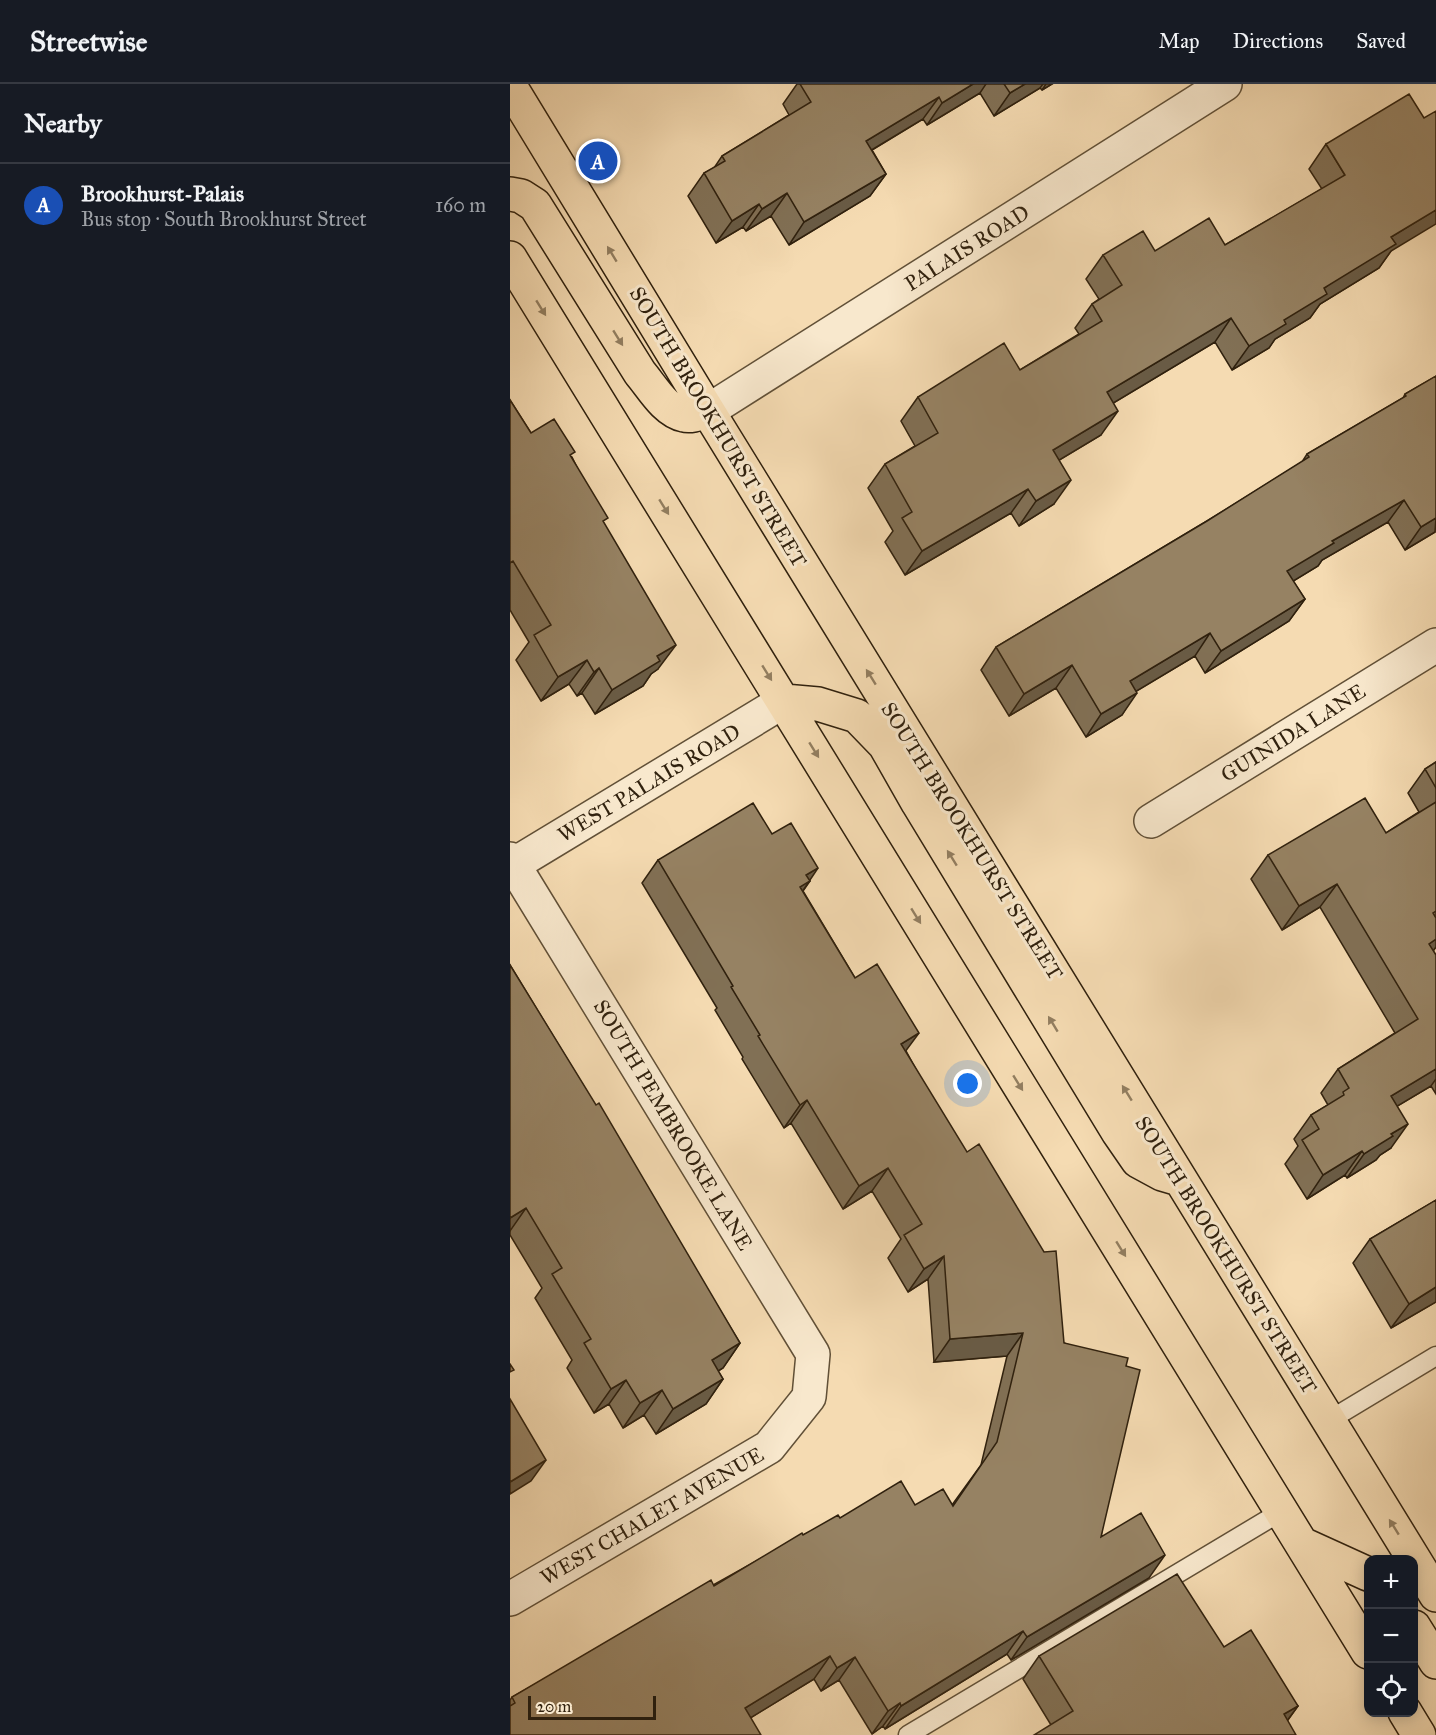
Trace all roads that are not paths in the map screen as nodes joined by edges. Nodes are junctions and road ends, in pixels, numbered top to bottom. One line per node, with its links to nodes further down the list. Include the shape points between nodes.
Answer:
1 (1226, 84): 5 (street, PALAIS ROAD)
2 (510, 86): 5 (main road, SOUTH BROOKHURST STREET, one-way to 2)
3 (510, 194): 5 (main road, one-way to 5, via 535,205 640,373 670,408 686,416)
4 (510, 258): 7 (main road, one-way to 7)
5 (708, 411): 10 (main road, SOUTH BROOKHURST STREET, one-way to 5)
6 (1436, 645): 8 (street, GUINIDA LANE)
7 (784, 700): 9 (street, WEST PALAIS ROAD); 10 (main road, one-way to 7, via 1138,1161 1118,1132 885,745 857,716 818,704); 14 (main road, one-way to 14)
8 (1151, 821)
9 (512, 862): 12 (street, SOUTH PEMBROOKE LANE, via 813,1353)
10 (1179, 1179): 13 (main road, SOUTH BROOKHURST STREET)
11 (1436, 1356): 13 (lane)
12 (809, 1398): 18 (street, WEST CHALET AVENUE, via 769,1447)
13 (1328, 1421): 17 (main road, SOUTH BROOKHURST STREET, one-way to 13)
14 (1282, 1511): 15 (main road); 23 (lane)
15 (1302, 1544): 16 (main road); 20 (main road)
16 (1364, 1572)
17 (1436, 1595)
18 (510, 1599)
19 (1418, 1635): 21 (main road)
20 (1364, 1645)
21 (1436, 1662)
22 (1408, 1717): 24 (main road)
23 (911, 1734)
24 (1419, 1735)

